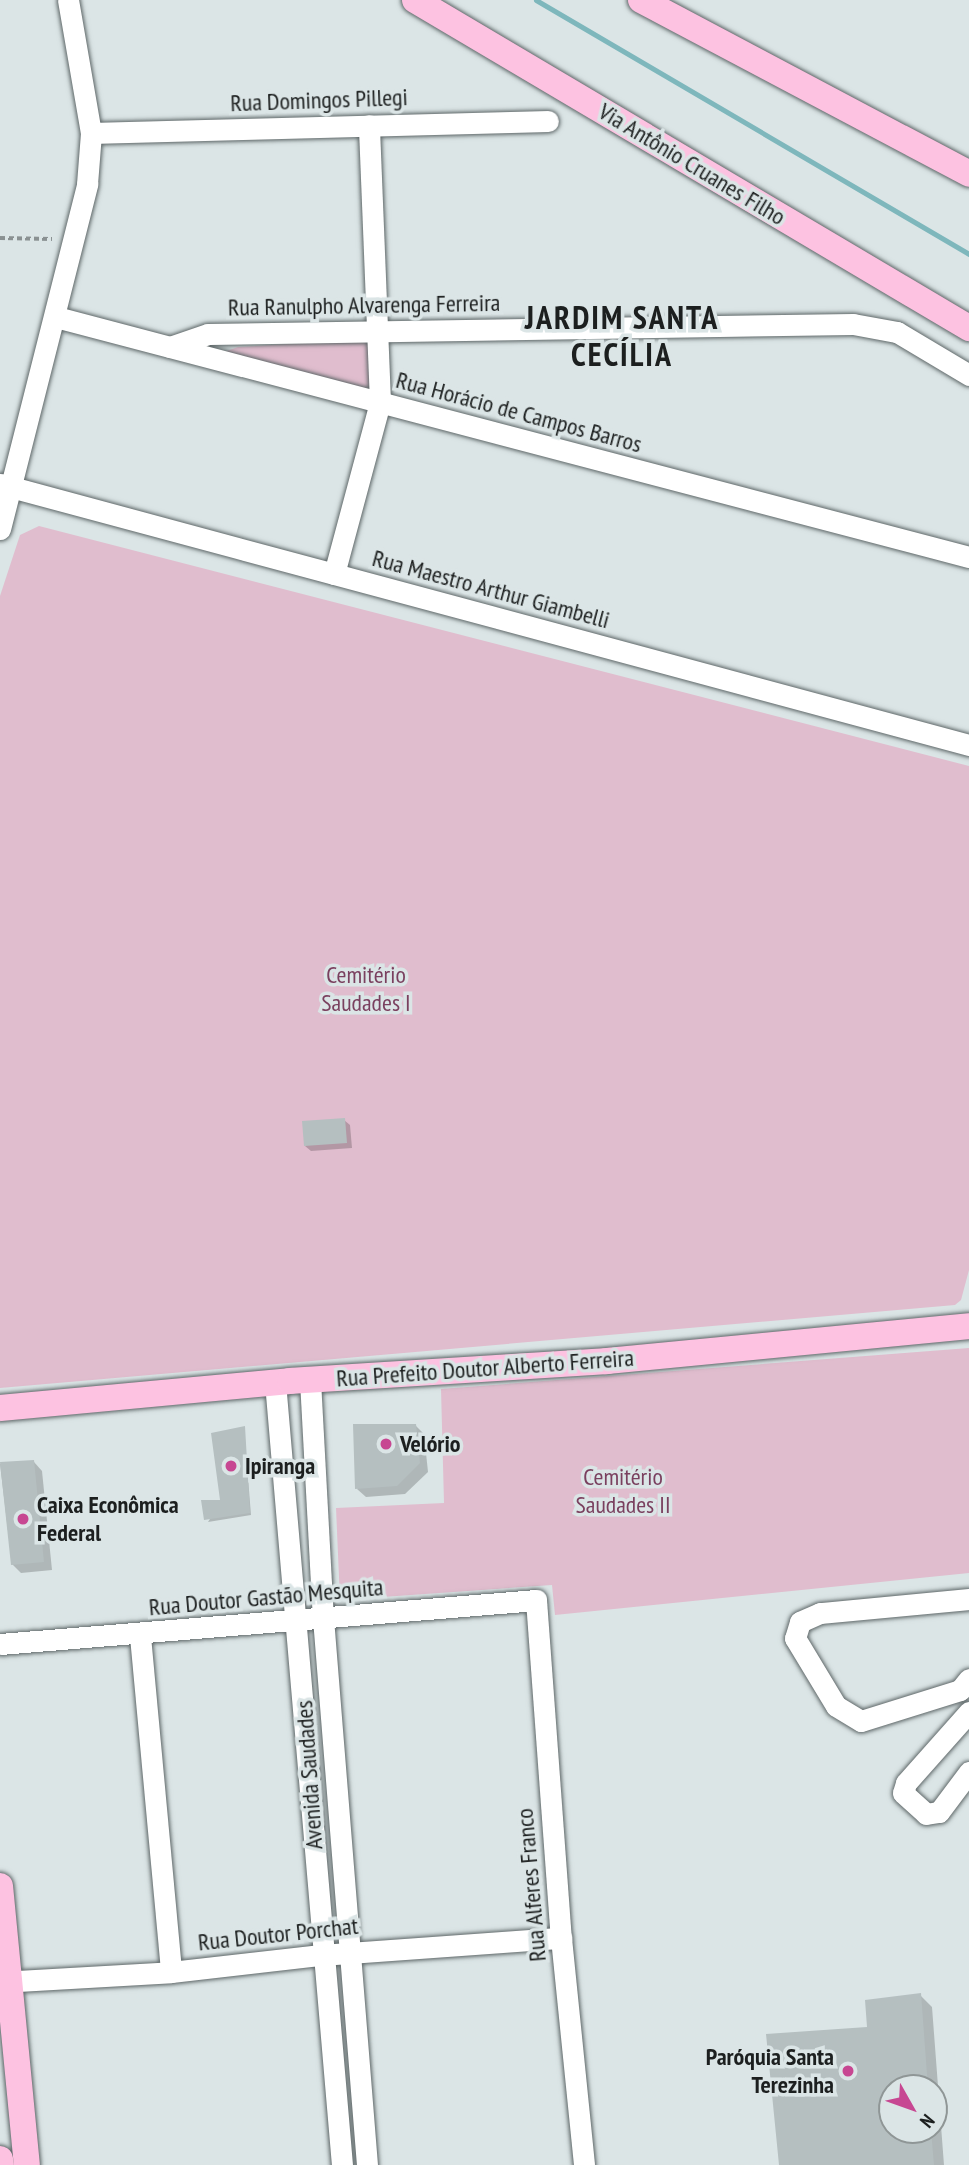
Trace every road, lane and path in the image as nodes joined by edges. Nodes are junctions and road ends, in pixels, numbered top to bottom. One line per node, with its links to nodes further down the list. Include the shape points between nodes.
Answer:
1 (68, 0): 6 (street)
2 (415, 0): 11 (main road, Via Antônio Cruanes Filho)
3 (641, 0): 7 (main road)
4 (548, 121): 5 (street, Rua Domingos Pillegi)
5 (369, 125): 6 (street, Rua Domingos Pillegi); 12 (street)
6 (91, 133): 9 (street)
7 (969, 174)
8 (0, 238): 9 (path)
9 (75, 240): 10 (street)
10 (56, 317): 13 (street, Rua Horácio de Campos Barros); 16 (street)
11 (969, 328)
12 (374, 331): 13 (street, Rua Ranulpho Alvarenga Ferreira, via 208,334); 14 (street, Rua Ranulpho Alvarenga Ferreira, via 853,324 897,332); 15 (street)
13 (170, 347): 15 (street, Rua Horácio de Campos Barros)
14 (969, 375)
15 (380, 402): 18 (street, Rua Horácio de Campos Barros); 19 (street)
16 (7, 486): 17 (street); 19 (street, Rua Maestro Arthur Giambelli)
17 (0, 529)
18 (969, 557)
19 (334, 575): 20 (street, Rua Maestro Arthur Giambelli)
20 (969, 745)
21 (969, 1326): 22 (main road, Rua Prefeito Doutor Alberto Ferreira, via 607,1361)
22 (310, 1380): 23 (main road, Rua Prefeito Doutor Alberto Ferreira); 27 (street, Avenida Saudades)
23 (275, 1382): 24 (main road, Rua Prefeito Doutor Alberto Ferreira); 28 (street, Avenida Saudades)
24 (0, 1408)
25 (969, 1599): 31 (street, via 820,1613 800,1622 795,1638 836,1706 861,1721 960,1690)
26 (536, 1600): 27 (street, Rua Doutor Gastão Mesquita); 35 (street, Rua Alferes Franco)
27 (323, 1618): 28 (street, Rua Doutor Gastão Mesquita); 36 (street, Avenida Saudades)
28 (293, 1620): 29 (street, Rua Doutor Gastão Mesquita); 37 (street, Avenida Saudades)
29 (140, 1636): 30 (street, Rua Doutor Gastão Mesquita); 38 (street)
30 (0, 1644)
31 (969, 1679)
32 (969, 1712): 33 (street, via 906,1783 903,1793 926,1814 939,1812)
33 (969, 1772)
34 (0, 1886): 39 (main road)
35 (561, 1938): 36 (street, Rua Doutor Porchat); 45 (street, Rua Alferes Franco)
36 (348, 1953): 37 (street, Rua Doutor Porchat); 44 (street, Avenida Saudades)
37 (321, 1955): 38 (street, Rua Doutor Porchat); 43 (street, Avenida Saudades)
38 (171, 1972): 39 (street, Rua Doutor Porchat)
39 (4, 1982): 42 (main road)
40 (0, 2159): 41 (main road)
41 (1, 2165)
42 (27, 2165)
43 (342, 2165)
44 (367, 2165)
45 (584, 2165)

